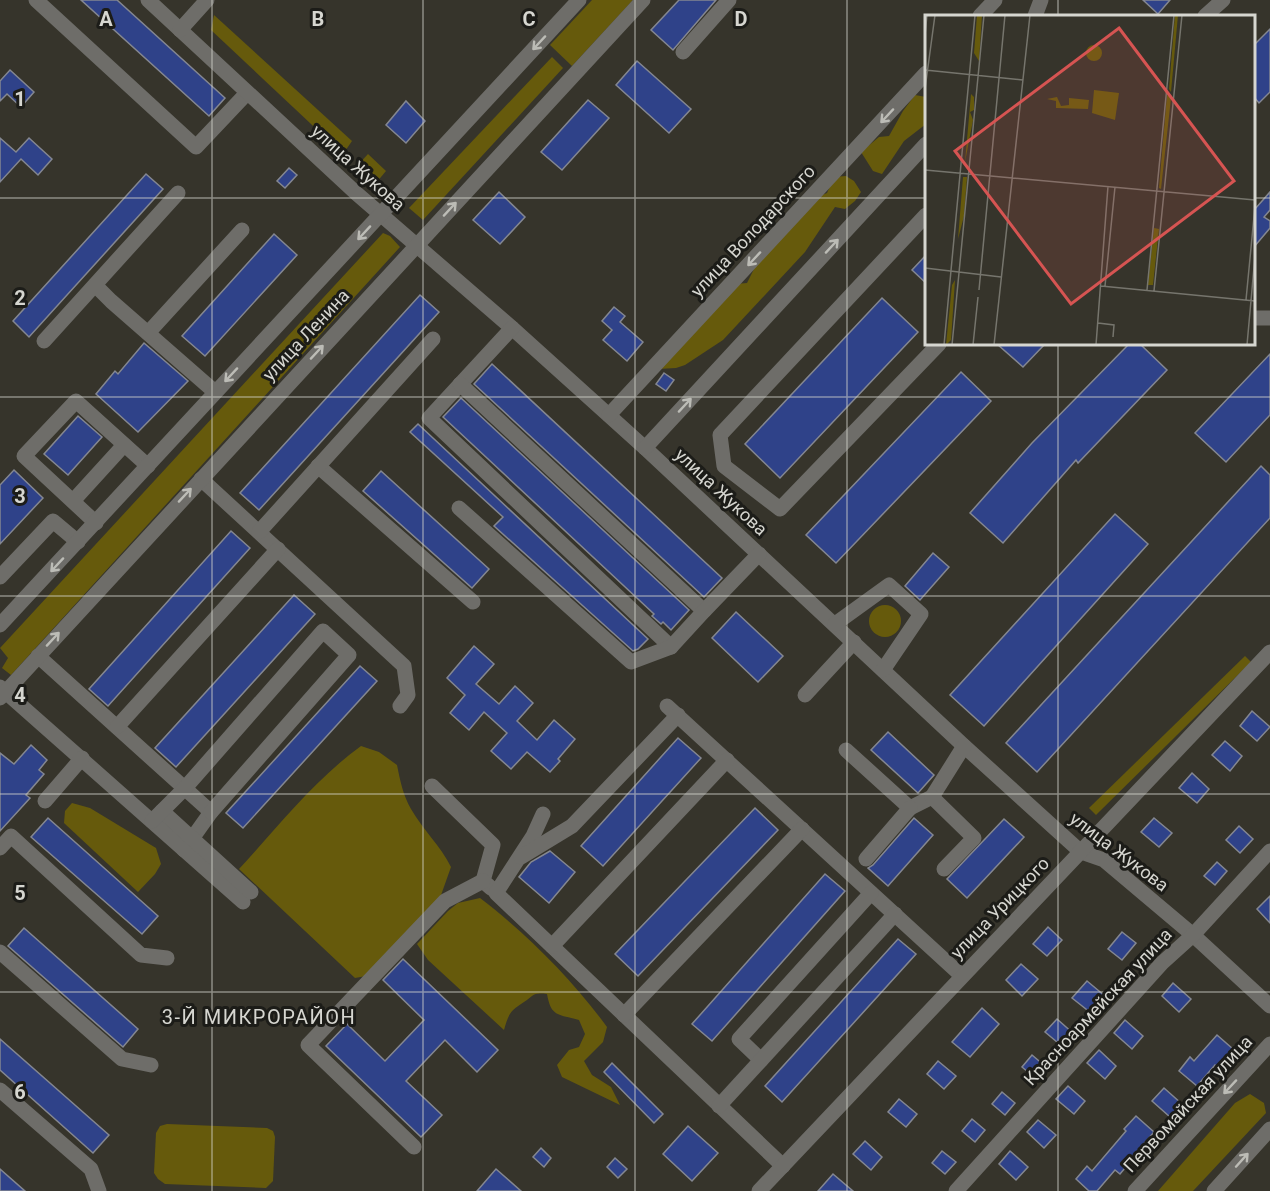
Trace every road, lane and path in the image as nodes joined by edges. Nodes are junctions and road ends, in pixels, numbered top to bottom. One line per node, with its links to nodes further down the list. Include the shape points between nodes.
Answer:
1 (36, 0): 16 (street, via 196,147)
2 (207, 0): 13 (street)
3 (579, 0): 19 (street, улица Ленина, one-way to 19)
4 (643, 0): 22 (street, улица Ленина, one-way to 4)
5 (729, 0): 14 (street)
6 (995, 0): 10 (street)
7 (1041, 0): 11 (street)
8 (1223, 0): 12 (street)
9 (150, 1): 13 (street, улица Жукова)
10 (981, 15)
11 (1035, 15)
12 (1206, 15)
13 (180, 30): 16 (street, улица Жукова)
14 (683, 52)
15 (924, 81): 31 (street, улица Володарского, one-way to 31)
16 (246, 93): 19 (street, улица Жукова)
17 (925, 146): 33 (street, one-way to 17)
18 (178, 193): 23 (street)
19 (381, 215): 22 (street, улица Жукова); 30 (street, улица Ленина, one-way to 30)
20 (925, 217): 28 (street, via 720,435 724,466 780,509)
21 (242, 230): 25 (street)
22 (415, 246): 24 (street, улица Жукова); 36 (street, улица Ленина, one-way to 22)
23 (95, 285): 25 (street); 27 (street)
24 (512, 328): 29 (street); 31 (street, улица Жукова)
25 (148, 333): 30 (street)
26 (433, 339): 35 (street)
27 (44, 341)
28 (938, 345)
29 (460, 384): 46 (street); 50 (street, via 429,418)
30 (215, 392): 34 (street, улица Ленина)
31 (609, 415): 33 (street, улица Жукова)
32 (124, 445): 34 (street); 37 (street); 37 (street, via 76,401 24,456)
33 (645, 448): 43 (street, улица Жукова)
34 (148, 466): 39 (street, улица Ленина)
35 (318, 466): 40 (street); 45 (street)
36 (201, 479): 40 (street); 52 (street, улица Ленина, one-way to 36)
37 (73, 501): 39 (street)
38 (459, 508): 50 (street, via 631,662)
39 (96, 523): 41 (street, улица Ленина)
40 (259, 532): 42 (street)
41 (78, 542): 44 (street, via 53,521); 47 (street, улица Ленина, one-way to 47)
42 (278, 549): 56 (street, via 404,666 408,694); 57 (street)
43 (759, 554): 46 (street); 48 (street, улица Жукова)
44 (0, 577)
45 (473, 602)
46 (704, 610): 50 (street)
47 (1, 621)
48 (835, 624): 49 (street, улица Жукова); 53 (street, via 889,585 921,614)
49 (854, 642): 53 (street, улица Жукова); 55 (street)
50 (671, 647)
51 (1270, 652): 74 (street, улица Урицкого)
52 (38, 656): 54 (street, улица Ленина); 57 (street)
53 (883, 670): 58 (street, улица Жукова)
54 (2, 692): 60 (street)
55 (805, 694)
56 (400, 706)
57 (117, 727): 63 (street)
58 (964, 746): 64 (street); 74 (street, улица Жукова)
59 (846, 750): 66 (street)
60 (82, 758): 65 (street); 69 (street)
61 (727, 760): 70 (street); 76 (street, via 672,711 572,826); 84 (street)
62 (432, 786): 78 (street, via 493,845)
63 (184, 788): 67 (street); 67 (street, via 324,632 349,655); 69 (street)
64 (932, 797): 66 (street); 77 (street, via 974,838)
65 (45, 801)
66 (910, 808): 75 (street)
67 (211, 812): 71 (street)
68 (543, 814): 76 (street)
69 (157, 816): 71 (street)
70 (802, 829): 80 (street); 89 (street)
71 (188, 844): 81 (street)
72 (0, 848): 86 (street, via 11,836 141,955)
73 (1270, 851): 83 (street, Красноармейская улица)
74 (1081, 852): 83 (street, улица Жукова, via 1104,860); 87 (street, улица Урицкого)
75 (866, 859)
76 (516, 860): 79 (street)
77 (944, 869)
78 (483, 881): 79 (street); 96 (street, via 445,901 308,1045)
79 (496, 893): 84 (street)
80 (872, 893): 82 (street); 91 (street, via 739,1039)
81 (247, 897)
82 (895, 914): 87 (street); 91 (street)
83 (1194, 935): 88 (street, улица Жукова); 100 (street, Красноармейская улица, via 1162,963)
84 (552, 946): 89 (street)
85 (1, 955): 92 (street, via 122,1059)
86 (167, 958)
87 (962, 976): 97 (street, улица Урицкого)
88 (1270, 1006)
89 (624, 1015): 94 (street)
90 (1270, 1044): 101 (street, Первомайская улица, one-way to 101)
91 (761, 1060): 94 (street)
92 (151, 1065)
93 (0, 1090): 98 (street, via 91,1169)
94 (719, 1106): 97 (street)
95 (1270, 1129): 102 (street, one-way to 95)
96 (414, 1147)
97 (783, 1166): 99 (street, улица Урицкого)
98 (99, 1191)
99 (759, 1191)
100 (956, 1191)
101 (1135, 1191)
102 (1214, 1191)

